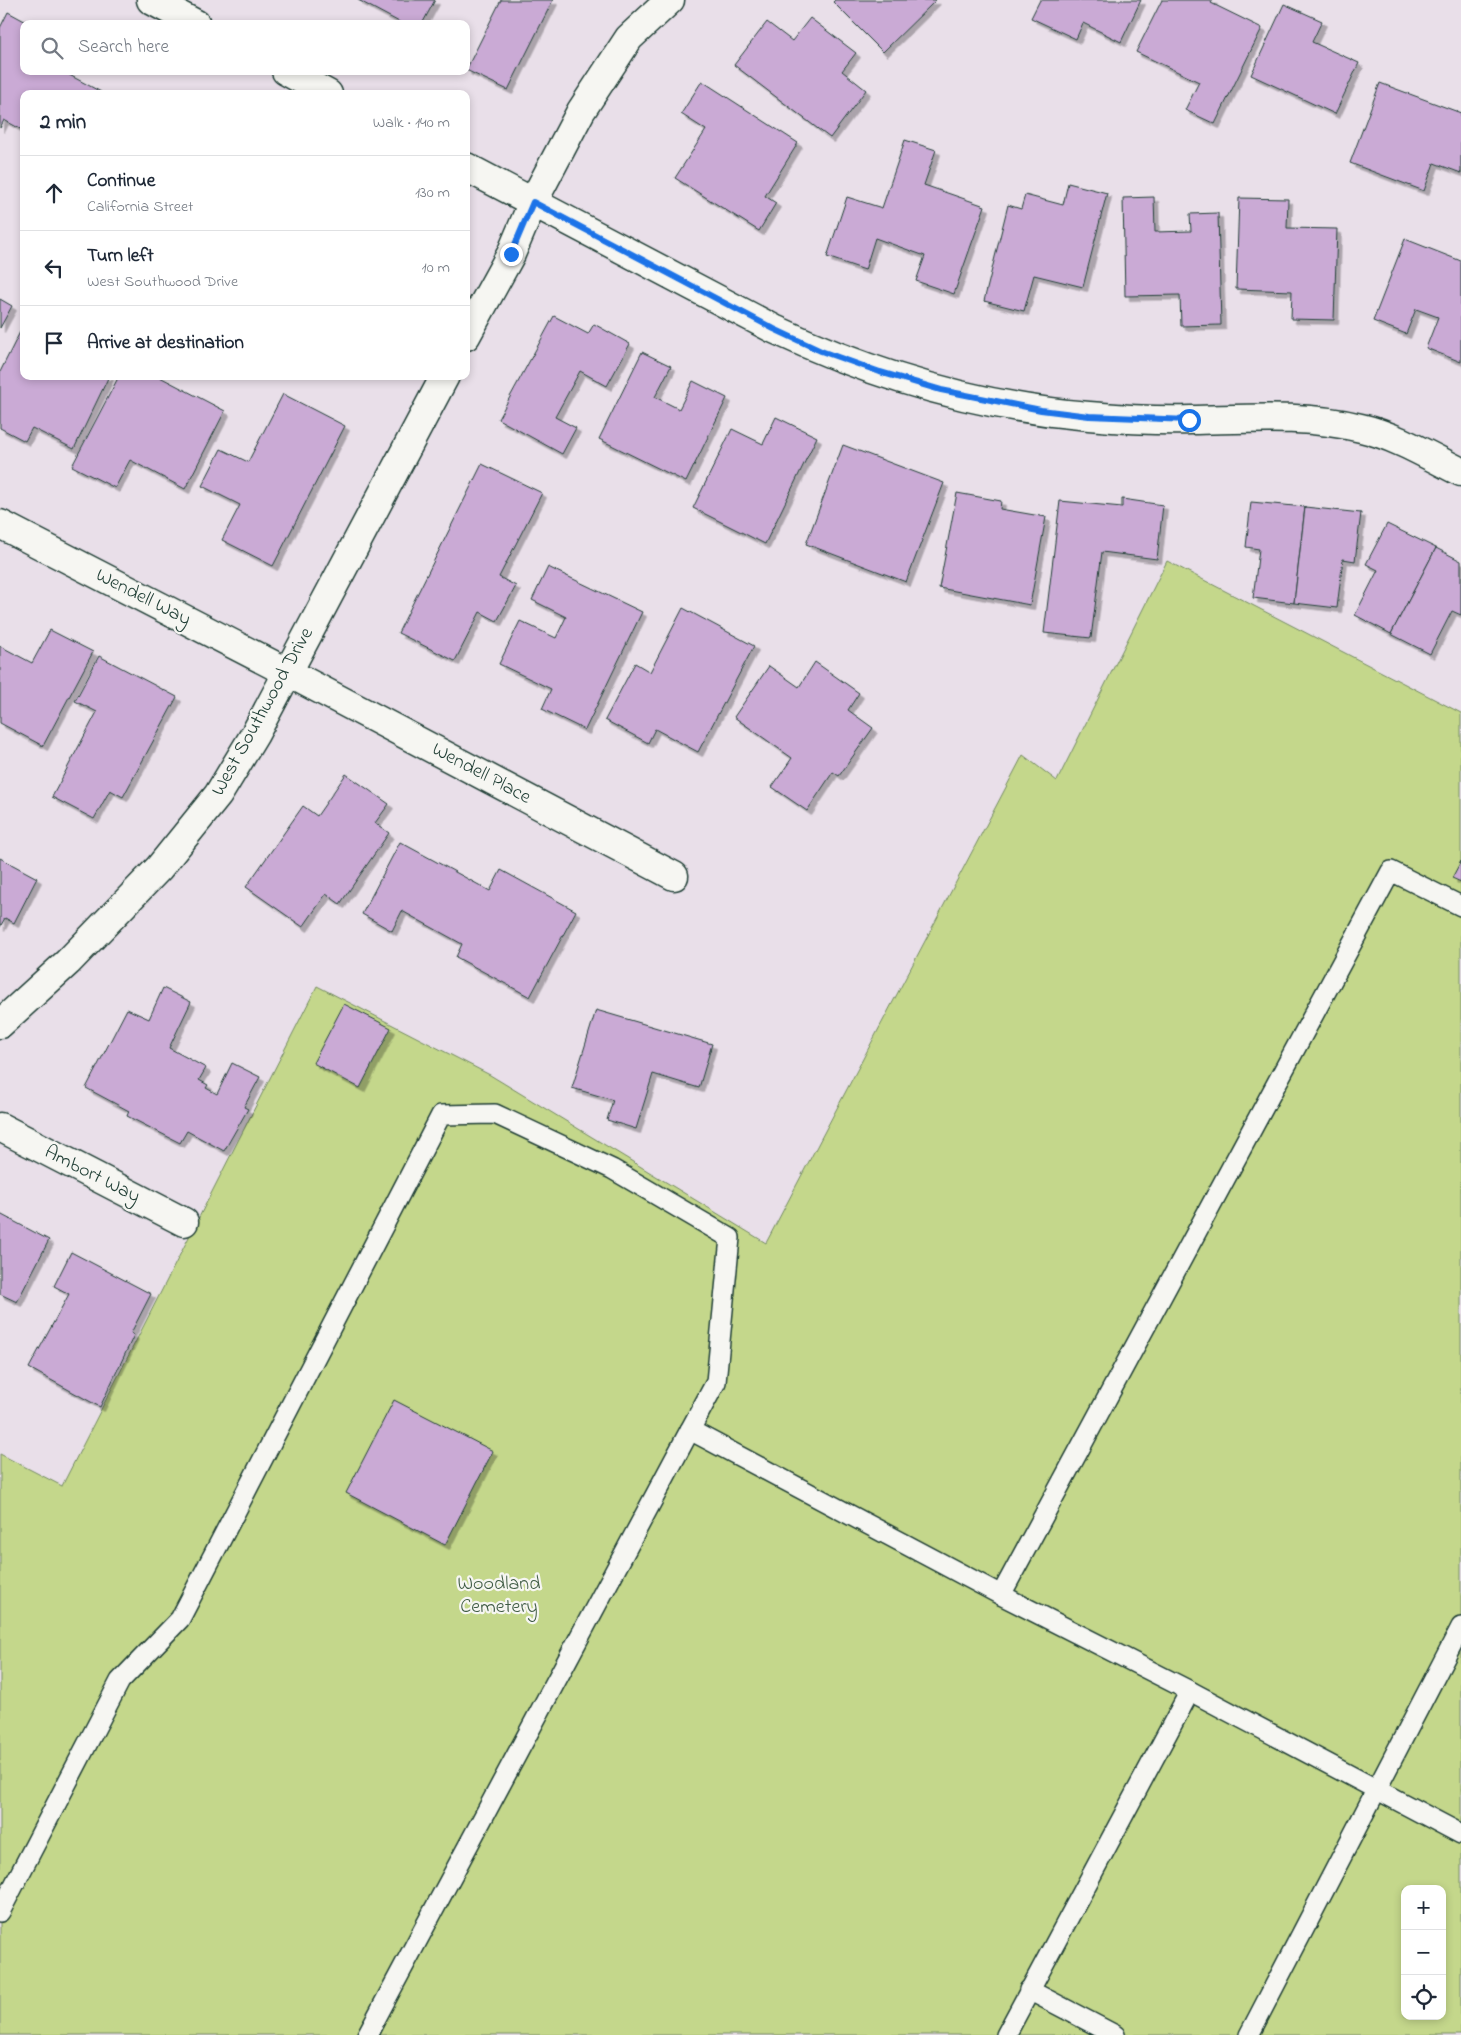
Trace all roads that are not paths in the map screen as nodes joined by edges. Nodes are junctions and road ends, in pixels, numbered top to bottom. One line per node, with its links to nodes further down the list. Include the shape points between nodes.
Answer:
1 (151, 0): 3 (street)
2 (670, 0): 7 (street, via 629,38 581,111)
3 (188, 20)
4 (293, 75): 5 (street)
5 (321, 90)
6 (470, 169): 7 (street)
7 (533, 202): 8 (street, via 511,254); 10 (street, via 821,351 941,390 1089,416 1189,420 1289,418 1343,425 1394,439)
8 (470, 329)
9 (443, 380): 12 (street, West Southwood Drive)
10 (1461, 472)
11 (0, 524): 12 (street, Wendell Way)
12 (287, 672): 13 (street, Wendell Place); 15 (street, West Southwood Drive, via 218,795 159,868 68,962)
13 (674, 876)
14 (1461, 906): 19 (lane, via 1391,871)
15 (0, 1024)
16 (0, 1127): 17 (street, Ambort Way)
17 (184, 1222)
18 (690, 1430): 19 (lane); 24 (lane, via 716,1382 730,1238 612,1169 495,1114 442,1115 180,1619 120,1682); 26 (lane)
19 (1001, 1595): 21 (lane)
20 (1461, 1627): 22 (lane)
21 (1190, 1691): 22 (lane); 25 (lane)
22 (1377, 1790): 23 (lane); 29 (lane)
23 (1461, 1834)
24 (0, 1912)
25 (1029, 1990): 27 (lane); 28 (lane)
26 (367, 2035)
27 (1006, 2035)
28 (1114, 2035)
29 (1249, 2035)

